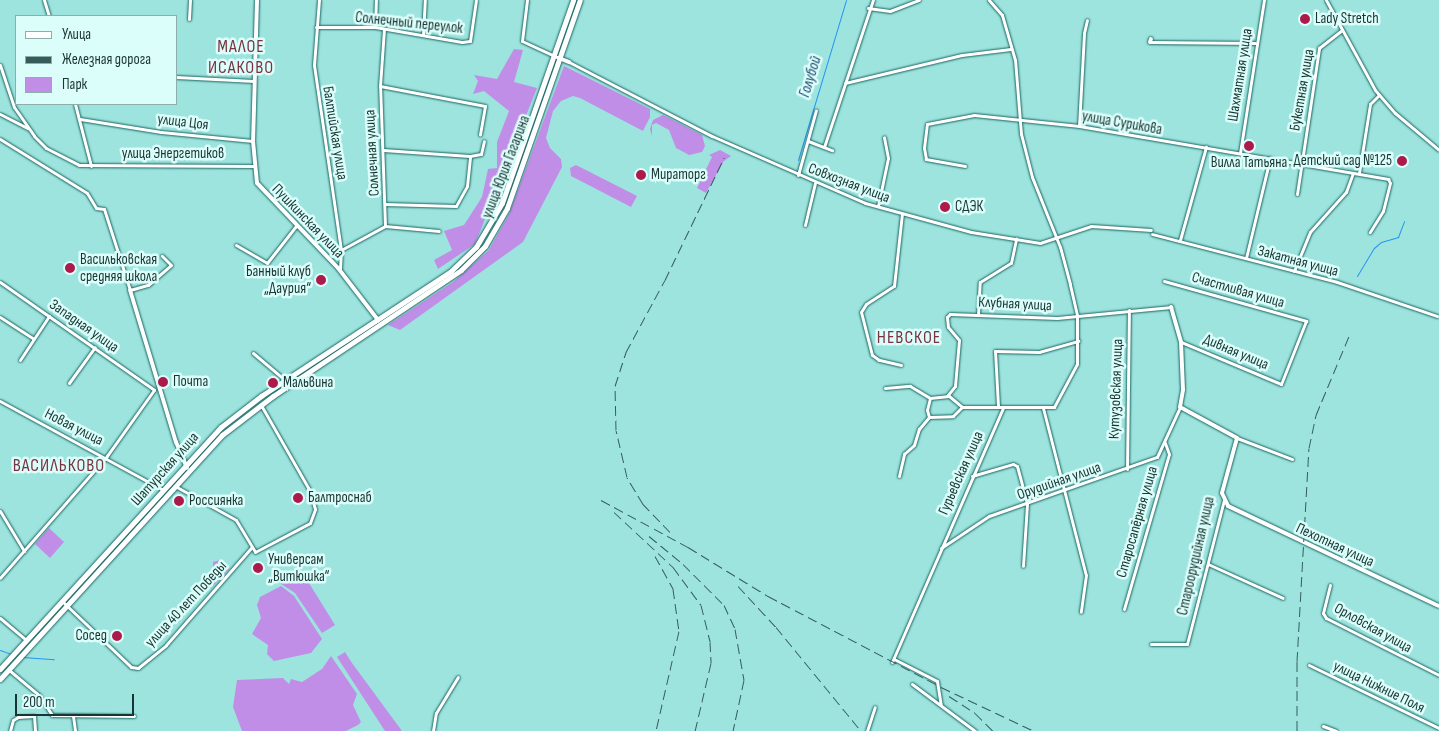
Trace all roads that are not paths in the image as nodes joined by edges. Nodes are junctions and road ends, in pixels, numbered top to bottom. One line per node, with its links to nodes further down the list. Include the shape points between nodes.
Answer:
1 (44, 0): 17 (street)
2 (190, 0): 18 (street)
3 (257, 0): 33 (street, Пушкинская улица)
4 (319, 0): 20 (street, Балтийская улица)
5 (376, 0): 21 (street)
6 (425, 0): 24 (street)
7 (476, 0): 24 (street, Солнечный переулок, via 470,40)
8 (527, 0): 28 (street, via 522,41)
9 (573, 0): 28 (main road, улица Юрия Гагарина)
10 (580, 0): 29 (main road, улица Юрия Гагарина)
11 (872, 0): 16 (street)
12 (919, 0): 16 (street, via 890,11)
13 (989, 0): 27 (street, via 1002,15)
14 (1264, 0): 26 (street, Шахматная улица)
15 (1326, 0): 23 (street)
16 (868, 8): 34 (street)
17 (49, 15)
18 (189, 20)
19 (1087, 20): 42 (street)
20 (316, 27): 21 (street, Солнечный переулок); 80 (street, Балтийская улица, via 314,65 317,96)
21 (374, 27): 22 (street, Солнечный переулок)
22 (384, 29): 24 (street, Солнечный переулок); 35 (street, Солнечная улица)
23 (1341, 31): 36 (street); 58 (street, Букетная улица, via 1319,48)
24 (423, 35)
25 (1150, 40): 26 (street)
26 (1256, 43): 55 (street, Шахматная улица)
27 (1011, 50): 34 (street, via 962,55); 40 (street, via 1015,60)
28 (553, 55): 29 (street); 95 (main road, улица Юрия Гагарина, via 502,203 484,237 451,271)
29 (559, 58): 30 (street, Совхозная улица); 96 (main road, улица Юрия Гагарина, via 507,208 490,239 461,270)
30 (569, 62): 64 (street, Совхозная улица, via 712,136)
31 (0, 65): 43 (street, via 14,107)
32 (178, 77): 33 (street)
33 (254, 81): 47 (street, Пушкинская улица)
34 (845, 83): 50 (street)
35 (380, 86): 44 (street, via 485,106); 52 (street, Солнечная улица)
36 (1379, 95): 54 (street); 63 (street, via 1370,104)
37 (75, 105): 41 (street)
38 (816, 110): 49 (street)
39 (0, 114): 43 (street)
40 (1018, 118): 42 (street, улица Сурикова); 61 (street, улица Сурикова, via 974,115 927,124 926,159); 77 (street, via 1032,176)
41 (80, 120): 47 (street, улица Цоя); 59 (street)
42 (1079, 126): 51 (street, улица Сурикова)
43 (29, 129): 59 (street, улица Энергетиков, via 46,148 79,164)
44 (480, 135)
45 (884, 137): 68 (street, via 888,158)
46 (0, 139): 87 (street, via 87,193 96,208 104,209)
47 (253, 141): 60 (street, Пушкинская улица)
48 (484, 141): 56 (street, via 481,154)
49 (808, 141): 50 (street); 64 (street)
50 (824, 147): 53 (street)
51 (1206, 147): 55 (street, улица Сурикова); 78 (street)
52 (383, 150): 56 (street); 67 (street, Солнечная улица)
53 (832, 150)
54 (1439, 150)
55 (1240, 153): 57 (street, улица Сурикова)
56 (470, 156): 67 (street, via 467,186 456,206)
57 (1270, 158): 58 (street, улица Сурикова); 82 (street)
58 (1301, 164): 62 (street, улица Сурикова); 66 (street, Букетная улица)
59 (92, 166): 60 (street, улица Энергетиков)
60 (254, 166): 71 (street, Пушкинская улица, via 257,183)
61 (965, 166)
62 (1353, 173): 63 (street, улица Сурикова); 84 (street, via 1346,192 1310,232)
63 (1358, 173): 75 (street, улица Сурикова, via 1388,179 1389,191 1380,220)
64 (798, 175): 65 (street, Совхозная улица)
65 (815, 182): 68 (street, Совхозная улица); 70 (street)
66 (1296, 194)
67 (385, 204): 72 (street, Солнечная улица)
68 (878, 206): 69 (street, Совхозная улица)
69 (902, 214): 76 (street, Совхозная улица, via 971,232); 103 (street, via 894,286 866,304 861,312 872,355)
70 (805, 225)
71 (296, 226): 79 (street, via 266,263); 83 (street, Пушкинская улица)
72 (385, 226): 73 (street); 80 (street)
73 (439, 231)
74 (1152, 232): 77 (street, Совхозная улица, via 1098,226 1063,234); 78 (street, Закатная улица)
75 (1370, 232)
76 (1016, 239): 77 (street, Совхозная улица, via 1040,244); 90 (street, via 1011,263 980,282)
77 (1054, 240): 91 (street, via 1060,247)
78 (1180, 240): 82 (street, Закатная улица)
79 (236, 245)
80 (341, 250): 83 (street, Балтийская улица)
81 (162, 256): 87 (street, via 171,265 148,286)
82 (1246, 258): 84 (street, Закатная улица)
83 (340, 269): 95 (street, Пушкинская улица)
84 (1294, 270): 93 (street, Закатная улица)
85 (1164, 281): 106 (street, Счастливая улица, via 1306,321)
86 (0, 282): 92 (street, Западная улица)
87 (130, 290): 107 (street)
88 (1170, 307): 89 (street, Клубная улица); 99 (street, Орудийная улица)
89 (1129, 310): 91 (street, Клубная улица); 127 (street, Кутузовская улица)
90 (978, 314): 91 (street, Клубная улица, via 1030,319); 111 (street, Клубная улица, via 955,312 947,317 948,327 960,340 955,386)
91 (1077, 315): 98 (street)
92 (49, 316): 97 (street); 100 (street, Западная улица)
93 (1437, 316)
94 (0, 317): 97 (street)
95 (377, 318): 96 (street, Пушкинская улица); 104 (main road, Шатурская улица)
96 (381, 324): 115 (main road, Шатурская улица)
97 (34, 339): 102 (street)
98 (1078, 341): 117 (street, via 1039,352 995,351); 119 (street, via 1077,364 1061,398 1054,407)
99 (1181, 342): 106 (street, Дивная улица); 120 (street, Орудийная улица, via 1183,390)
100 (95, 347): 105 (street); 109 (street, Западная улица)
101 (253, 353): 104 (street)
102 (20, 360)
103 (901, 365)
104 (285, 380): 110 (main road, Шатурская улица)
105 (69, 383)
106 (1281, 384)
107 (160, 387): 109 (street); 126 (street)
108 (885, 388): 112 (street, via 910,386)
109 (154, 390): 124 (street)
110 (261, 396): 114 (main road, Шатурская улица); 115 (main road)
111 (946, 396): 112 (street); 116 (street)
112 (930, 398): 121 (street)
113 (0, 401): 124 (street, Новая улица)
114 (250, 404): 115 (main road); 126 (main road, Шатурская улица, via 222,427)
115 (261, 405): 126 (main road, Шатурская улица); 136 (street, via 310,491 315,509 313,519 304,527 255,552)
116 (962, 406): 117 (street); 121 (street, via 953,416)
117 (998, 406): 118 (street)
118 (1003, 408): 119 (street); 129 (street, Гурьевская улица)
119 (1043, 408): 132 (street)
120 (1180, 408): 122 (street); 123 (street, Орудийная улица)
121 (929, 417): 128 (street, via 919,429 914,445 904,454)
122 (1237, 438): 125 (street); 133 (street, Староорудийная улица, via 1222,493)
123 (1165, 443): 127 (street, Орудийная улица, via 1157,457); 146 (street, Старосапёрная улица, via 1169,454)
124 (107, 456): 131 (street, Новая улица); 138 (street)
125 (1292, 458)
126 (187, 467): 130 (main road, Шатурская улица); 131 (main road, Шатурская улица)
127 (1127, 469): 132 (street, Орудийная улица)
128 (899, 476)
129 (971, 476): 134 (street, via 1016,464); 137 (street, Гурьевская улица)
130 (174, 486): 136 (street, via 236,520); 144 (main road, Шатурская улица)
131 (163, 490): 144 (main road, Шатурская улица)
132 (1066, 491): 134 (street, Орудийная улица); 147 (street, via 1086,575)
133 (1224, 500): 139 (street, Староорудийная улица); 145 (street, Пехотная улица, via 1228,506)
134 (1027, 504): 137 (street, Орудийная улица, via 973,524); 140 (street)
135 (0, 511): 138 (street)
136 (251, 548): 144 (street, улица 40 лет Победы, via 166,645 138,668 131,668)
137 (941, 548): 158 (street, via 893,660 937,681)
138 (24, 551): 141 (street)
139 (1208, 564): 143 (street); 150 (street, Староорудийная улица, via 1187,644)
140 (1024, 566)
141 (0, 578)
142 (1330, 584): 154 (street, Орловская улица, via 1324,613 1326,618)
143 (1283, 598)
144 (65, 604): 149 (main road, Шатурская улица); 153 (main road, Шатурская улица)
145 (1439, 606)
146 (1124, 610)
147 (1081, 612)
148 (0, 618): 149 (street)
149 (28, 641): 152 (main road, Шатурская улица)
150 (1151, 644)
151 (1309, 665): 163 (street, улица Нижние Поля)
152 (0, 669)
153 (7, 672): 156 (main road, Шатурская улица); 160 (street, via 39,695 52,714)
154 (1439, 675)
155 (458, 677): 167 (street, via 437,710)
156 (0, 679)
157 (912, 684): 158 (street)
158 (941, 706): 169 (street)
159 (875, 707): 168 (street)
160 (74, 716): 161 (street); 166 (street)
161 (134, 716)
162 (1324, 726): 170 (street)
163 (1439, 728)
164 (10, 731): 165 (street, via 12,720 34,716)
165 (34, 731)
166 (75, 731)
167 (433, 731)
168 (866, 731)
169 (975, 731)
170 (1336, 731)

